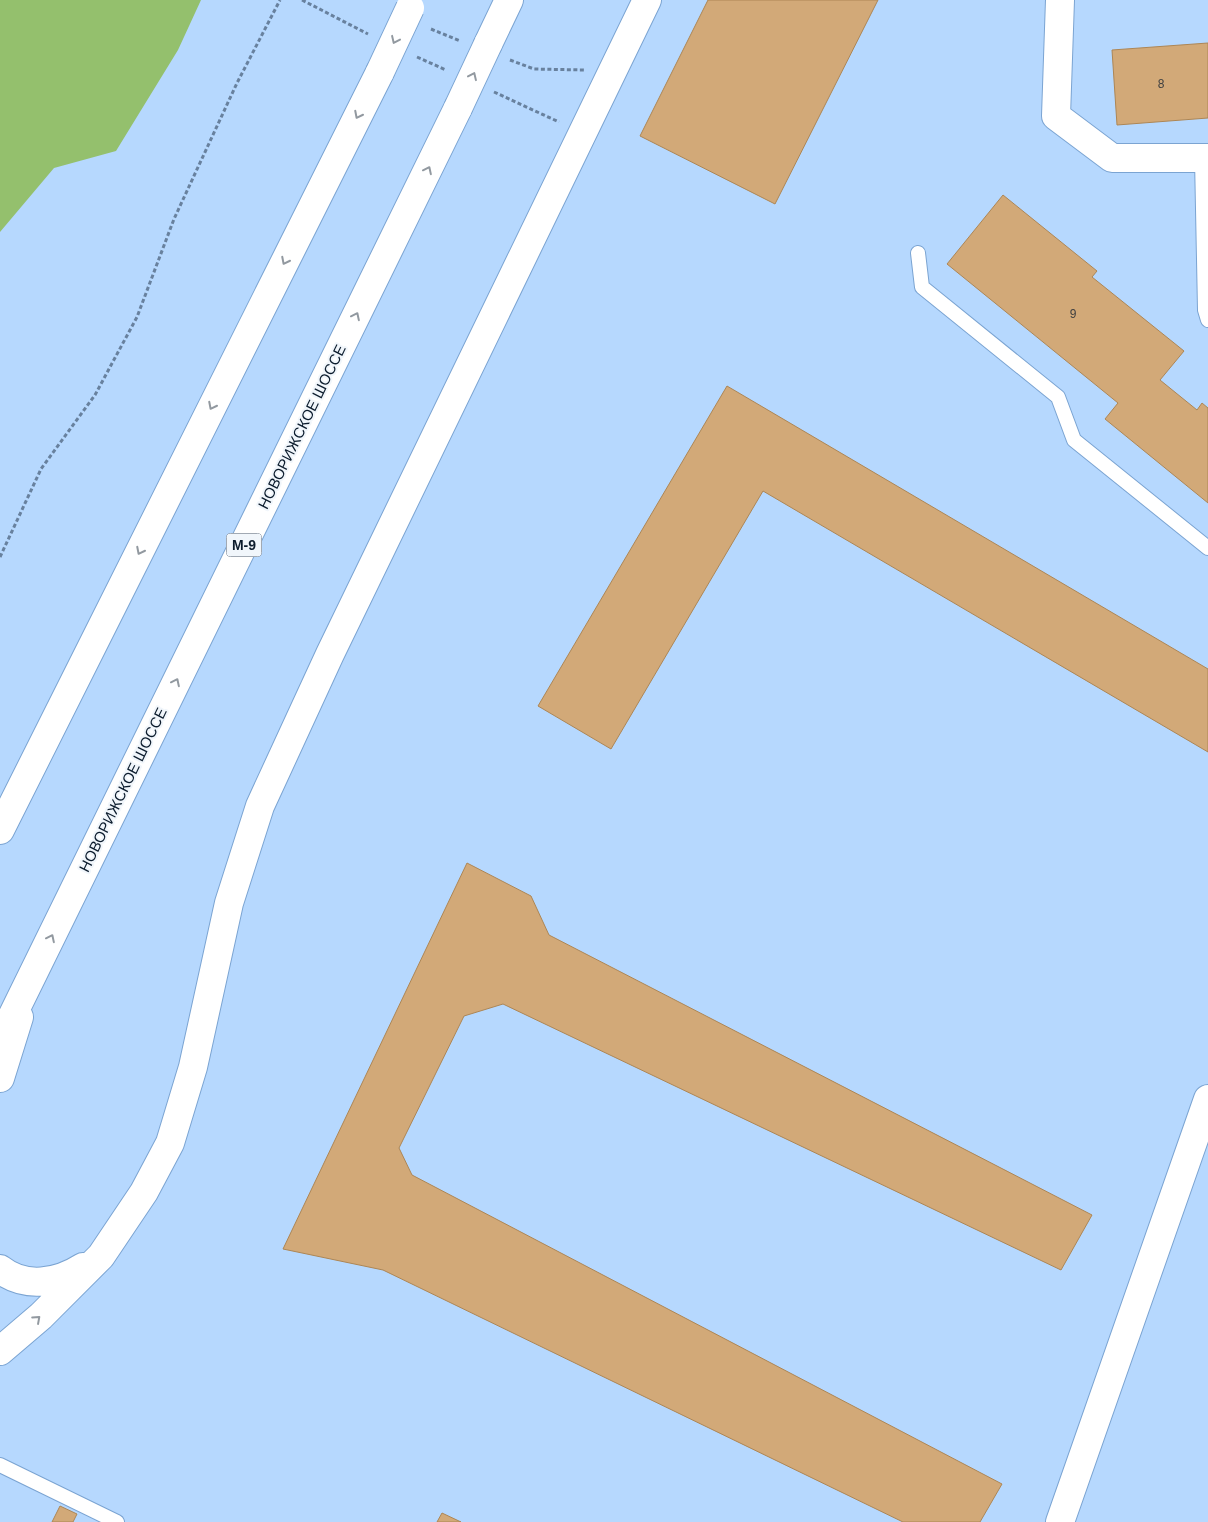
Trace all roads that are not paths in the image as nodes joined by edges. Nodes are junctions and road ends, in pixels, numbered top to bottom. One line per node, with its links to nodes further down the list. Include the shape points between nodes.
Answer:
1 (509, 0): 10 (main road, НОВОРИЖСКОЕ ШОССЕ / М-9, one-way to 1, bridge)
2 (647, 0): 14 (main road, via 334,644 260,806 229,903 193,1067 170,1143 144,1192)
3 (1060, 0): 5 (main road, via 1056,116 1112,158)
4 (412, 4): 9 (main road, one-way to 9, bridge)
5 (1205, 158): 7 (lane, via 1205,310)
6 (918, 253): 8 (lane, via 922,287 1058,397 1074,440)
7 (1208, 320)
8 (1208, 548)
9 (0, 830)
10 (30, 982): 11 (main road, НОВОРИЖСКОЕ ШОССЕ / М-9); 12 (main road)
11 (0, 1041)
12 (0, 1078)
13 (1208, 1099): 19 (main road)
14 (101, 1256): 15 (main road, via 66,1277 45,1282 24,1279); 16 (main road, one-way to 14, via 41,1316)
15 (0, 1269)
16 (0, 1351)
17 (0, 1464): 18 (lane)
18 (117, 1522)
19 (1060, 1522)

